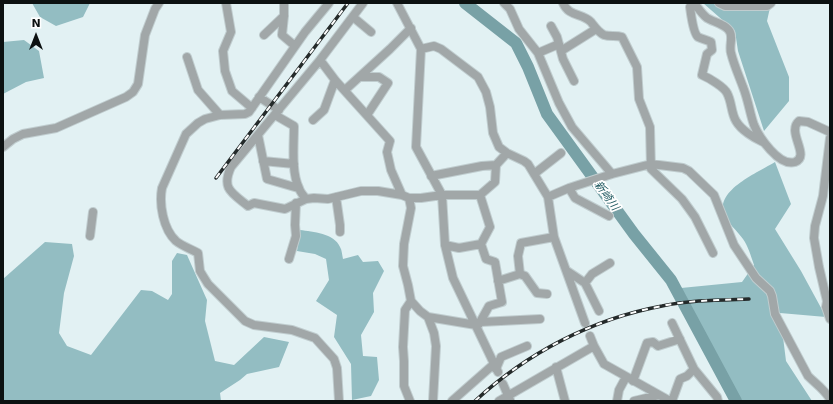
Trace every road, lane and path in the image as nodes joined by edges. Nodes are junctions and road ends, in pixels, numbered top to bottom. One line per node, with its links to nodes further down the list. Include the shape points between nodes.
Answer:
1 (159, 3): 39 (street, via 145,35 138,84 133,92 56,128 23,134)
2 (226, 3): 30 (street, via 231,32 223,51 225,71 232,91)
3 (284, 3): 12 (street)
4 (329, 3): 19 (street)
5 (363, 3): 13 (street)
6 (397, 3): 15 (street)
7 (504, 3): 22 (street, via 519,29)
8 (563, 3): 16 (street, via 571,13 590,21)
9 (719, 3): 10 (street, via 725,6 767,6)
10 (771, 3)
11 (692, 5): 38 (street, via 706,17 728,29 731,34 730,51 733,61 750,105 754,124); 38 (street, via 692,20 696,34 711,42 712,46 712,50 707,54 702,75 727,92 735,121 756,139)
12 (284, 16): 18 (street); 19 (street, via 282,35)
13 (354, 17): 17 (street); 24 (street)
14 (551, 26): 20 (street)
15 (411, 28): 21 (street); 25 (street)
16 (596, 29): 20 (street); 44 (street, via 608,36 622,37 637,67 639,99 650,127)
17 (371, 32)
18 (264, 35)
19 (295, 46): 29 (street)
20 (560, 48): 22 (street); 27 (street)
21 (420, 49): 40 (street, via 434,46 441,49 478,77 486,92 493,133 499,147); 49 (street, via 416,147)
22 (538, 53): 48 (street, via 572,127)
23 (187, 57): 32 (street, via 198,90)
24 (320, 60): 26 (street); 31 (street)
25 (360, 77): 28 (street); 33 (street, via 379,77 388,83)
26 (335, 80): 28 (street); 34 (street, via 324,110)
27 (574, 81)
28 (345, 90): 33 (street)
29 (259, 97): 30 (street); 31 (street)
30 (252, 108): 32 (street, via 245,114)
31 (277, 113): 36 (street); 43 (street, via 294,126)
32 (220, 115): 95 (street, via 205,119 186,134 162,188 164,220 176,241 198,253 200,270 208,284 245,321 254,325 303,332 315,338 334,359)
33 (367, 115): 54 (street, via 390,141 387,152 391,170)
34 (313, 120)
35 (830, 132): 38 (street, via 799,121 794,128 801,153 795,162 786,162 774,154)
36 (258, 135): 42 (street); 58 (street, via 231,167 227,182 229,191 248,206 254,203 285,210)
37 (830, 138): 47 (street)
38 (764, 142)
39 (3, 147)
40 (508, 153): 45 (street); 46 (street, via 524,161)
41 (561, 153): 46 (street)
42 (263, 161): 43 (street); 50 (street, via 268,180)
43 (294, 164): 50 (street)
44 (651, 164): 48 (street); 66 (street, via 651,169 682,199); 94 (street, via 682,168 714,195 734,245 756,278 770,291 775,314 808,376 823,388)
45 (496, 165): 49 (street); 53 (street, via 495,182)
46 (534, 174): 56 (street)
47 (828, 174): 74 (street, via 814,238)
48 (610, 175): 51 (street)
49 (431, 176): 52 (street)
50 (298, 188): 57 (street)
51 (569, 188): 56 (street); 60 (street, via 575,198)
52 (442, 194): 53 (street); 54 (street, via 421,198); 65 (street)
53 (480, 195): 64 (street, via 490,227)
54 (405, 196): 55 (street, via 361,191); 75 (street, via 410,208 403,266)
55 (336, 197): 57 (street); 61 (street)
56 (548, 197): 63 (street)
57 (306, 199): 58 (street)
58 (296, 203): 67 (street, via 296,236)
59 (93, 212): 62 (street)
60 (609, 216)
61 (340, 232)
62 (90, 236)
63 (554, 237): 69 (street); 70 (street, via 521,243 518,256)
64 (481, 244): 65 (street, via 459,248); 71 (street, via 486,259 495,262)
65 (445, 245): 80 (street, via 453,278)
66 (713, 253)
67 (289, 259)
68 (610, 263): 72 (street, via 592,274)
69 (567, 271): 72 (street); 81 (street)
70 (520, 274): 71 (street); 73 (street, via 525,276 537,293)
71 (498, 281): 80 (street, via 502,302 489,306)
72 (585, 283): 76 (street)
73 (547, 294)
74 (829, 300): 79 (street, via 826,307)
75 (411, 301): 77 (street); 96 (street, via 405,310 403,346 404,386)
76 (600, 311)
77 (428, 317): 80 (street); 97 (street, via 436,346)
78 (540, 319): 80 (street)
79 (830, 319)
80 (478, 323): 88 (street)
81 (586, 323)
82 (672, 323): 84 (street)
83 (590, 336): 86 (street)
84 (680, 339): 89 (street); 90 (street, via 658,346 653,342 647,343)
85 (527, 346): 88 (street, via 501,357)
86 (594, 346): 87 (street); 90 (street, via 604,364)
87 (556, 367): 93 (street); 100 (street)
88 (496, 369): 98 (street)
89 (694, 369): 103 (street, via 688,376 680,379); 104 (street)
90 (629, 379): 92 (street); 101 (street, via 619,390)
91 (503, 384): 93 (street)
92 (659, 395): 102 (street); 103 (street)
93 (510, 399): 99 (street)
94 (830, 399)
95 (339, 401)
96 (410, 401)
97 (433, 401)
98 (452, 401)
99 (499, 401)
100 (565, 401)
101 (618, 401)
102 (634, 401)
103 (671, 401)
104 (718, 401)

